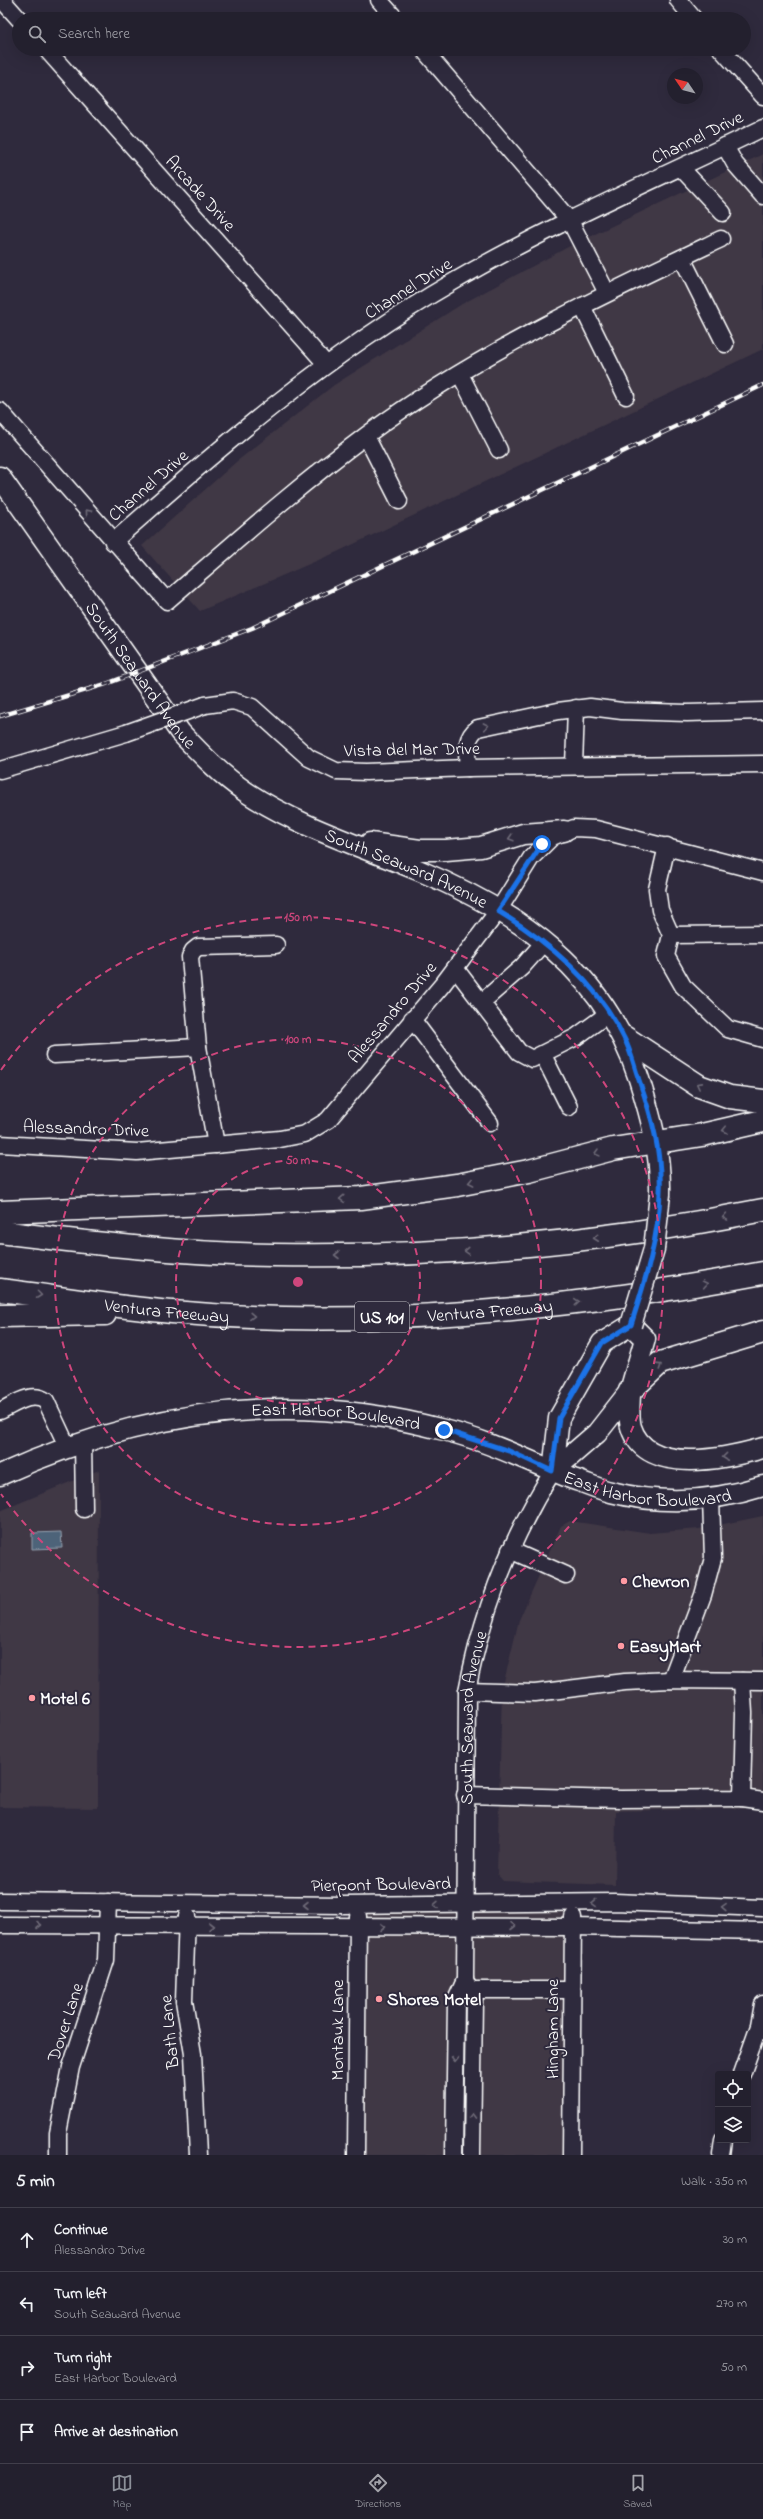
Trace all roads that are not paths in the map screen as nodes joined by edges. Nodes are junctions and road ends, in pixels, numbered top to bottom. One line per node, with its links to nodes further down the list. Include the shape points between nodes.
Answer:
1 (2, 0): 4 (street)
2 (379, 0): 5 (street)
3 (678, 0): 6 (street)
4 (13, 12)
5 (390, 12)
6 (688, 12)
7 (52, 56): 22 (street, Arcade Drive)
8 (429, 56): 16 (street)
9 (727, 56): 10 (street)
10 (763, 96)
11 (763, 128): 12 (street, Channel Drive)
12 (725, 146): 13 (street, Channel Drive); 14 (street, via 736,164)
13 (681, 168): 15 (street); 16 (street, Channel Drive)
14 (763, 196)
15 (723, 213)
16 (570, 221): 19 (street); 22 (street, Channel Drive, via 453,282)
17 (721, 239): 18 (street)
18 (682, 258): 19 (street); 21 (street)
19 (607, 293): 20 (street)
20 (582, 306): 23 (street); 24 (street)
21 (725, 344)
22 (326, 364): 30 (street, Channel Drive, via 265,411)
23 (460, 374): 26 (street); 27 (street)
24 (626, 396)
25 (0, 411): 30 (street, one-way to 25)
26 (366, 436): 29 (street); 30 (street, via 259,521 167,601)
27 (499, 450)
28 (0, 477): 38 (main road, South Seaward Avenue, via 180,732 213,767 246,792 282,813)
29 (399, 501)
30 (113, 542)
31 (576, 708): 32 (street, via 680,713); 34 (street); 35 (street, one-way to 31, via 466,748 471,733 478,728)
32 (763, 711)
33 (763, 764): 34 (street, Vista del Mar Drive)
34 (574, 766): 35 (street, Vista del Mar Drive)
35 (468, 768): 36 (street, Vista del Mar Drive, bridge, via 336,771 309,758 252,707 232,701 205,705 126,733)
36 (0, 770)
37 (564, 831): 38 (main road, one-way to 38, via 523,834 481,847 446,850 420,850); 39 (street, Alessandro Drive, via 579,828 596,829); 41 (street, Alessandro Drive, via 542,844)
38 (341, 839): 41 (main road, South Seaward Avenue, via 442,881)
39 (668, 846): 40 (street, Alessandro Drive); 43 (street, via 657,889 660,910)
40 (763, 872)
41 (498, 911): 44 (main road, South Seaward Avenue); 46 (street, Alessandro Drive)
42 (763, 934): 43 (street)
43 (671, 935): 51 (street, via 666,956 683,986 728,1029)
44 (545, 941): 47 (street, via 522,967); 48 (main road, South Seaward Avenue, via 572,967)
45 (276, 945): 52 (street, via 198,947 193,951 190,957)
46 (455, 968): 47 (street); 49 (street, Alessandro Drive)
47 (482, 1002): 54 (street, via 519,1052 532,1059)
48 (610, 1013): 50 (main road, South Seaward Avenue); 54 (street, via 576,1037)
49 (412, 1019): 58 (street); 61 (street, Alessandro Drive, via 328,1120 305,1134)
50 (624, 1037): 55 (highway, one-way to 50, via 730,1097 699,1086); 59 (main road, South Seaward Avenue, via 648,1101)
51 (763, 1039)
52 (198, 1047): 53 (street); 61 (street)
53 (54, 1055)
54 (543, 1055): 56 (street)
55 (763, 1101)
56 (569, 1107)
57 (763, 1121): 59 (highway, one-way to 59, via 702,1135)
58 (490, 1123)
59 (657, 1141): 63 (highway, one-way to 63, via 457,1185 361,1198); 69 (main road, South Seaward Avenue, bridge, via 661,1180 654,1249)
60 (0, 1144): 61 (street, Alessandro Drive, via 111,1152)
61 (216, 1145)
62 (763, 1210): 64 (highway, one-way to 64, via 613,1237 507,1249 395,1254 272,1255 186,1251)
63 (0, 1212)
64 (0, 1232)
65 (763, 1273): 67 (highway, Ventura Freeway / US 101, one-way to 65, via 301,1318 413,1316 611,1299)
66 (0, 1290): 67 (highway, Ventura Freeway / US 101, one-way to 67)
67 (173, 1312): 68 (highway)
68 (0, 1316)
69 (638, 1332): 71 (main road, South Seaward Avenue); 75 (main road, South Seaward Avenue, via 602,1343 559,1418)
70 (763, 1332): 71 (highway, one-way to 70, via 660,1363)
71 (630, 1391): 74 (main road, one-way to 71, via 731,1456 685,1461 664,1457 648,1449 631,1427); 75 (main road, South Seaward Avenue, via 597,1433)
72 (0, 1411): 73 (street, via 34,1396 41,1397)
73 (75, 1444): 75 (main road, East Harbor Boulevard, via 132,1427 205,1413 285,1409 326,1410 368,1414 444,1430 509,1451); 76 (main road, East Harbor Boulevard); 79 (street)
74 (763, 1448)
75 (552, 1471): 78 (main road, East Harbor Boulevard, via 609,1492 628,1496 658,1500); 80 (street, South Seaward Avenue, via 531,1505)
76 (0, 1475)
77 (763, 1486): 78 (main road, East Harbor Boulevard)
78 (711, 1499): 82 (street, via 713,1558 703,1595)
79 (84, 1509)
80 (510, 1550): 81 (street); 85 (street, South Seaward Avenue, via 487,1607)
81 (566, 1575)
82 (671, 1680): 83 (street); 85 (street, via 625,1682 535,1693)
83 (742, 1681): 84 (street); 87 (street)
84 (763, 1681)
85 (467, 1691): 86 (street, South Seaward Avenue)
86 (465, 1795): 87 (street); 91 (street, South Seaward Avenue)
87 (742, 1798): 88 (street)
88 (763, 1801)
89 (0, 1901): 90 (street, Pierpont Boulevard)
90 (108, 1902): 93 (street, Pierpont Boulevard); 97 (street, Dover Lane)
91 (465, 1903): 92 (street, Pierpont Boulevard); 94 (street, Pierpont Boulevard, one-way to 94); 100 (street, South Seaward Avenue)
92 (574, 1904): 95 (street, Pierpont Boulevard, one-way to 92, via 615,1902); 101 (street, Hingham Lane)
93 (187, 1905): 94 (street, Pierpont Boulevard, one-way to 93); 98 (street, Bath Lane)
94 (358, 1905): 99 (street, Montauk Lane)
95 (763, 1908)
96 (0, 1925): 97 (street, one-way to 97)
97 (108, 1926): 98 (street); 110 (street, Dover Lane, via 106,1960 64,2096 58,2133)
98 (187, 1926): 99 (street, one-way to 99); 111 (street, Bath Lane, via 184,2001 193,2054)
99 (357, 1927): 100 (street, one-way to 100); 112 (street, Montauk Lane)
100 (465, 1927): 101 (street, one-way to 101); 103 (street, South Seaward Avenue)
101 (573, 1927): 102 (street); 104 (street, Hingham Lane)
102 (763, 1931)
103 (467, 1985): 104 (street); 106 (street, South Seaward Avenue, via 456,2000); 107 (street, South Seaward Avenue, via 474,1999)
104 (572, 1990): 115 (street, Hingham Lane)
105 (763, 2004): 108 (street, via 759,2026)
106 (456, 2031): 107 (street); 113 (street, South Seaward Avenue, one-way to 113)
107 (473, 2031): 114 (street, South Seaward Avenue, one-way to 107)
108 (743, 2071)
109 (723, 2143): 116 (street)
110 (58, 2155)
111 (198, 2155)
112 (356, 2155)
113 (454, 2155)
114 (472, 2155)
115 (572, 2155)
116 (721, 2155)

